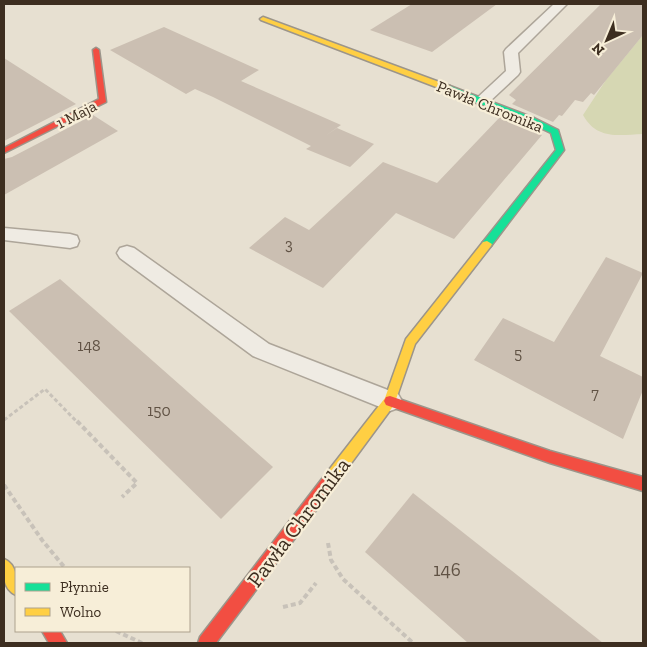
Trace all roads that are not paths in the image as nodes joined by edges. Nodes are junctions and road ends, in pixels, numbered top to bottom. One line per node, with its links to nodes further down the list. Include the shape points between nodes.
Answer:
1 (561, 4): 4 (lane, via 511,52 513,72)
2 (262, 19): 4 (street, Pawła Chromika)
3 (96, 50): 5 (street, 1 Maja, via 104,100)
4 (482, 101): 9 (street, Pawła Chromika, via 555,132 560,150 410,342)
5 (4, 151)
6 (4, 234): 7 (lane)
7 (70, 241)
8 (127, 253): 9 (lane, via 261,350)
9 (390, 401): 10 (street, via 550,457); 15 (street, Pawła Chromika)
10 (643, 484)
11 (4, 567): 12 (street)
12 (15, 585)
13 (51, 632): 14 (street)
14 (59, 643)
15 (206, 643)

